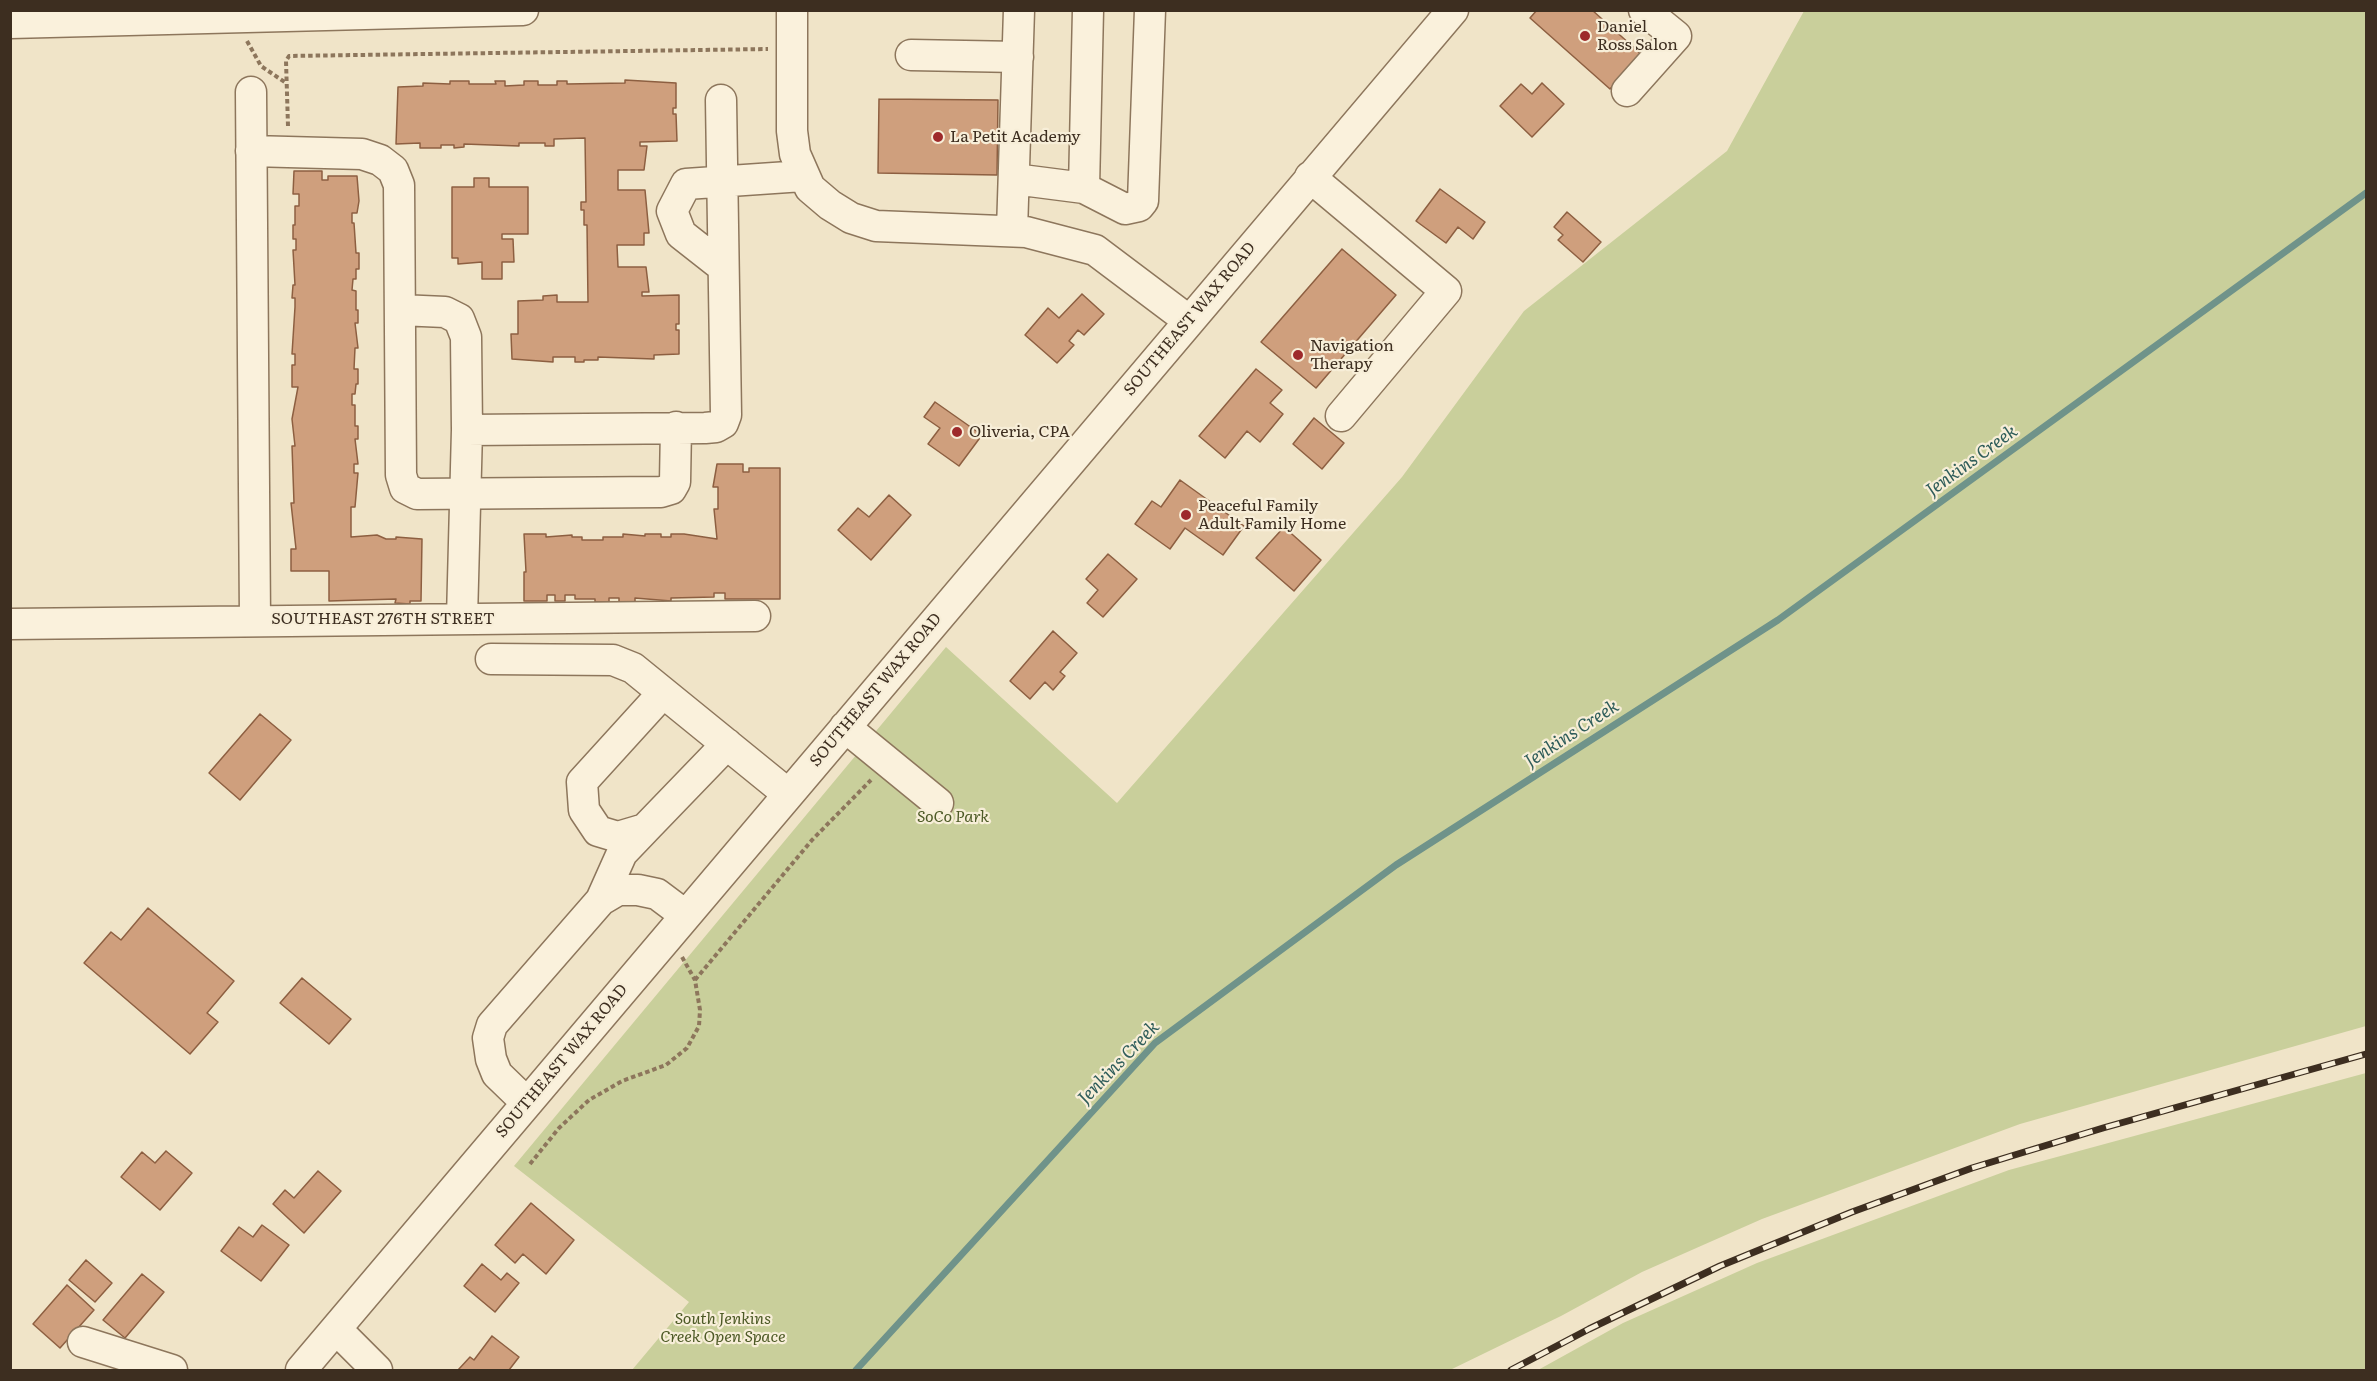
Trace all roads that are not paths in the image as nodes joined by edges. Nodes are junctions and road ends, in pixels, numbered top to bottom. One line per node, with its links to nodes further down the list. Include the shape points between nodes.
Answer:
1 (523, 10): 8 (street)
2 (792, 10): 21 (street, via 792,130 795,154)
3 (1019, 10): 13 (street)
4 (1088, 10): 22 (street)
5 (1150, 10): 22 (street, via 1143,201 1125,209)
6 (1453, 10): 18 (street, SOUTHEAST WAX ROAD)
7 (1644, 10): 14 (street, via 1676,36)
8 (486, 11): 9 (street)
9 (421, 12): 10 (street)
10 (359, 13): 11 (street)
11 (10, 23)
12 (911, 55): 13 (street)
13 (1018, 57): 19 (street)
14 (1627, 91)
15 (251, 92): 17 (street)
16 (721, 100): 20 (street)
17 (251, 151): 25 (street, via 362,154 393,170 399,185); 33 (street)
18 (1310, 177): 26 (street, SOUTHEAST WAX ROAD); 27 (street, via 1446,291)
19 (1014, 178): 22 (street); 23 (street)
20 (722, 180): 21 (street); 24 (street); 24 (street, via 686,184 672,211 681,234)
21 (807, 182): 23 (street, via 851,218 876,226)
22 (1084, 188)
23 (1012, 231): 26 (street, via 1095,250)
24 (723, 267): 28 (street, via 726,415 716,427)
25 (400, 310): 29 (street, via 445,312 459,319 466,337); 30 (street, via 401,475 405,488 417,494)
26 (1188, 320): 37 (street, SOUTHEAST WAX ROAD)
27 (1341, 416)
28 (676, 427): 29 (street); 30 (street, via 675,482 671,489)
29 (467, 430): 30 (street)
30 (466, 495): 32 (street)
31 (755, 616): 32 (street, SOUTHEAST 276TH STREET)
32 (462, 618): 33 (street, SOUTHEAST 276TH STREET)
33 (255, 619): 34 (street, SOUTHEAST 276TH STREET)
34 (10, 624)
35 (491, 659): 36 (street, via 613,660 633,668)
36 (662, 694): 38 (street); 41 (street, via 582,782 584,810 598,831 618,837)
37 (844, 727): 39 (street, SOUTHEAST WAX ROAD); 40 (street)
38 (727, 744): 39 (street); 41 (street)
39 (788, 794): 43 (street, SOUTHEAST WAX ROAD)
40 (938, 803)
41 (645, 829): 42 (street, via 622,853)
42 (601, 900): 43 (street, via 618,890 638,890 657,894); 44 (street, via 492,1025 491,1059 497,1074)
43 (685, 915): 44 (street, SOUTHEAST WAX ROAD)
44 (527, 1103): 45 (street, SOUTHEAST WAX ROAD)
45 (336, 1329): 48 (street, SOUTHEAST WAX ROAD); 49 (street)
46 (83, 1342): 47 (street)
47 (172, 1371)
48 (301, 1371)
49 (376, 1371)

